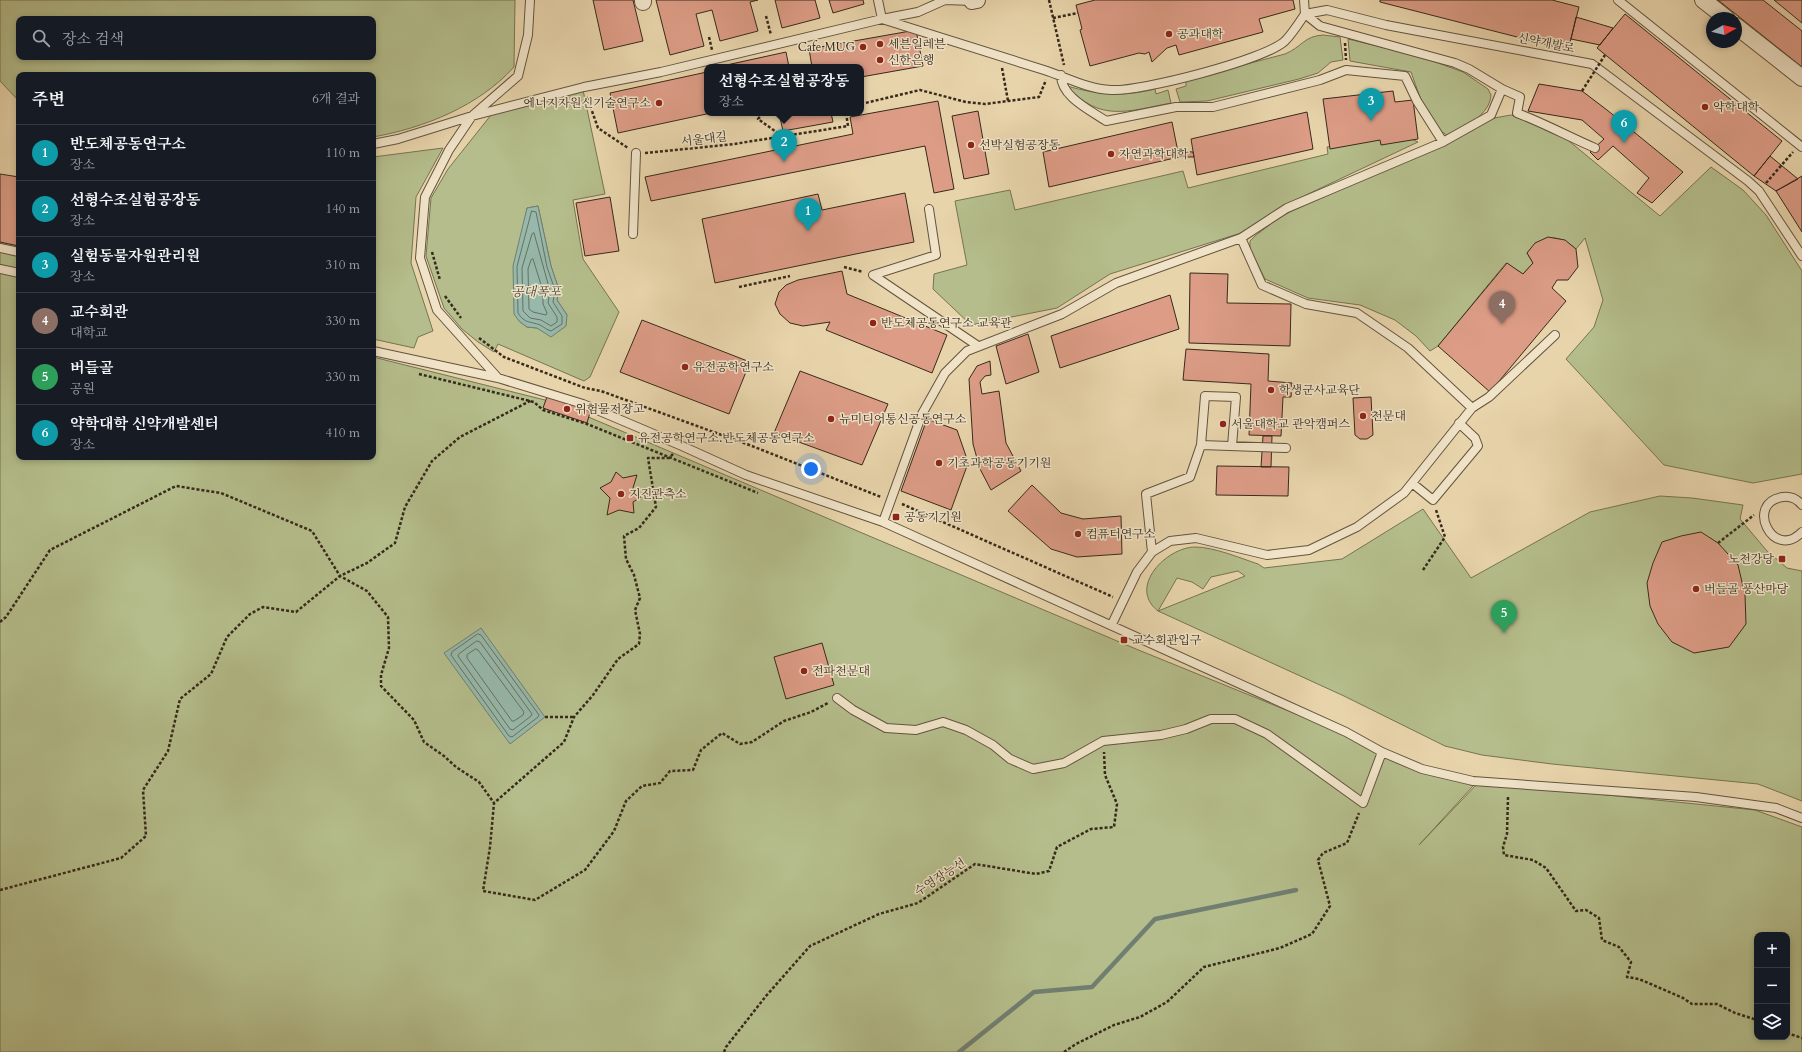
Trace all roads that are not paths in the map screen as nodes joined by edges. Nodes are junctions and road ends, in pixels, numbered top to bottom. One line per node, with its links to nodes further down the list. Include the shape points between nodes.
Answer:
1 (530, 0): 14 (lane, via 528,34 518,76)
2 (878, 0): 9 (lane)
3 (1304, 0): 8 (lane)
4 (1618, 0): 17 (lane)
5 (1703, 0): 7 (street)
6 (975, 1): 9 (lane, via 945,0 918,12)
7 (1718, 12)
8 (1305, 14): 11 (lane, via 1284,41 1265,52 1210,71 1129,90 1110,90 1079,84); 13 (lane, via 1320,26 1455,63); 25 (lane, 신약개발로, via 1327,10 1386,25 1592,64 1759,191)
9 (882, 18): 11 (lane); 14 (lane, via 660,72 584,87)
10 (1742, 31): 12 (street)
11 (1061, 75): 15 (lane, via 1061,84 1067,93 1106,121 1176,107 1213,107 1320,80 1346,70 1405,76 1417,101)
12 (1802, 78)
13 (1502, 89): 15 (lane, via 1491,115); 18 (lane, via 1520,97 1517,114)
14 (472, 116): 16 (lane); 31 (lane, via 449,150 425,197 420,258 437,310)
15 (1443, 142): 22 (lane, via 1287,208)
16 (376, 143)
17 (1801, 146)
18 (1595, 148)
19 (636, 153): 21 (lane)
20 (929, 209): 29 (lane, via 936,254 873,275)
21 (633, 234)
22 (1241, 238): 29 (lane, via 1116,283 1062,314); 32 (lane, via 1262,284 1306,304 1357,313 1408,348)
23 (0, 248): 24 (lane)
24 (16, 251)
25 (1802, 256)
26 (0, 269): 27 (lane)
27 (16, 272)
28 (1555, 335): 32 (lane, via 1489,397)
29 (978, 346): 39 (lane, via 967,351 945,373 922,414)
30 (376, 352): 31 (lane)
31 (498, 378): 39 (lane, via 583,404 746,475)
32 (1472, 408): 33 (lane)
33 (1459, 423): 37 (lane); 37 (lane, via 1475,438 1478,446 1433,500)
34 (1201, 445): 35 (lane); 35 (lane, via 1204,396 1236,397); 41 (lane, via 1190,477 1146,494)
35 (1232, 446): 36 (lane)
36 (1286, 448)
37 (1412, 483): 41 (lane, via 1404,493 1357,527 1309,550 1267,555 1196,538 1170,541)
38 (1801, 501): 40 (lane, via 1786,497 1774,500 1765,510 1764,523 1767,530 1779,539)
39 (883, 522): 42 (lane)
40 (1801, 535)
41 (1152, 552): 42 (lane, via 1137,572)
42 (1112, 624): 44 (lane, via 1346,732)
43 (837, 698): 44 (lane, via 886,728 916,730 943,722 966,730 993,744 1010,760 1033,768 1064,763 1103,741 1161,735 1211,719 1235,719 1267,734 1363,803)
44 (1382, 752): 45 (lane, via 1422,769 1473,781 1696,797 1776,808)
45 (1802, 818)

